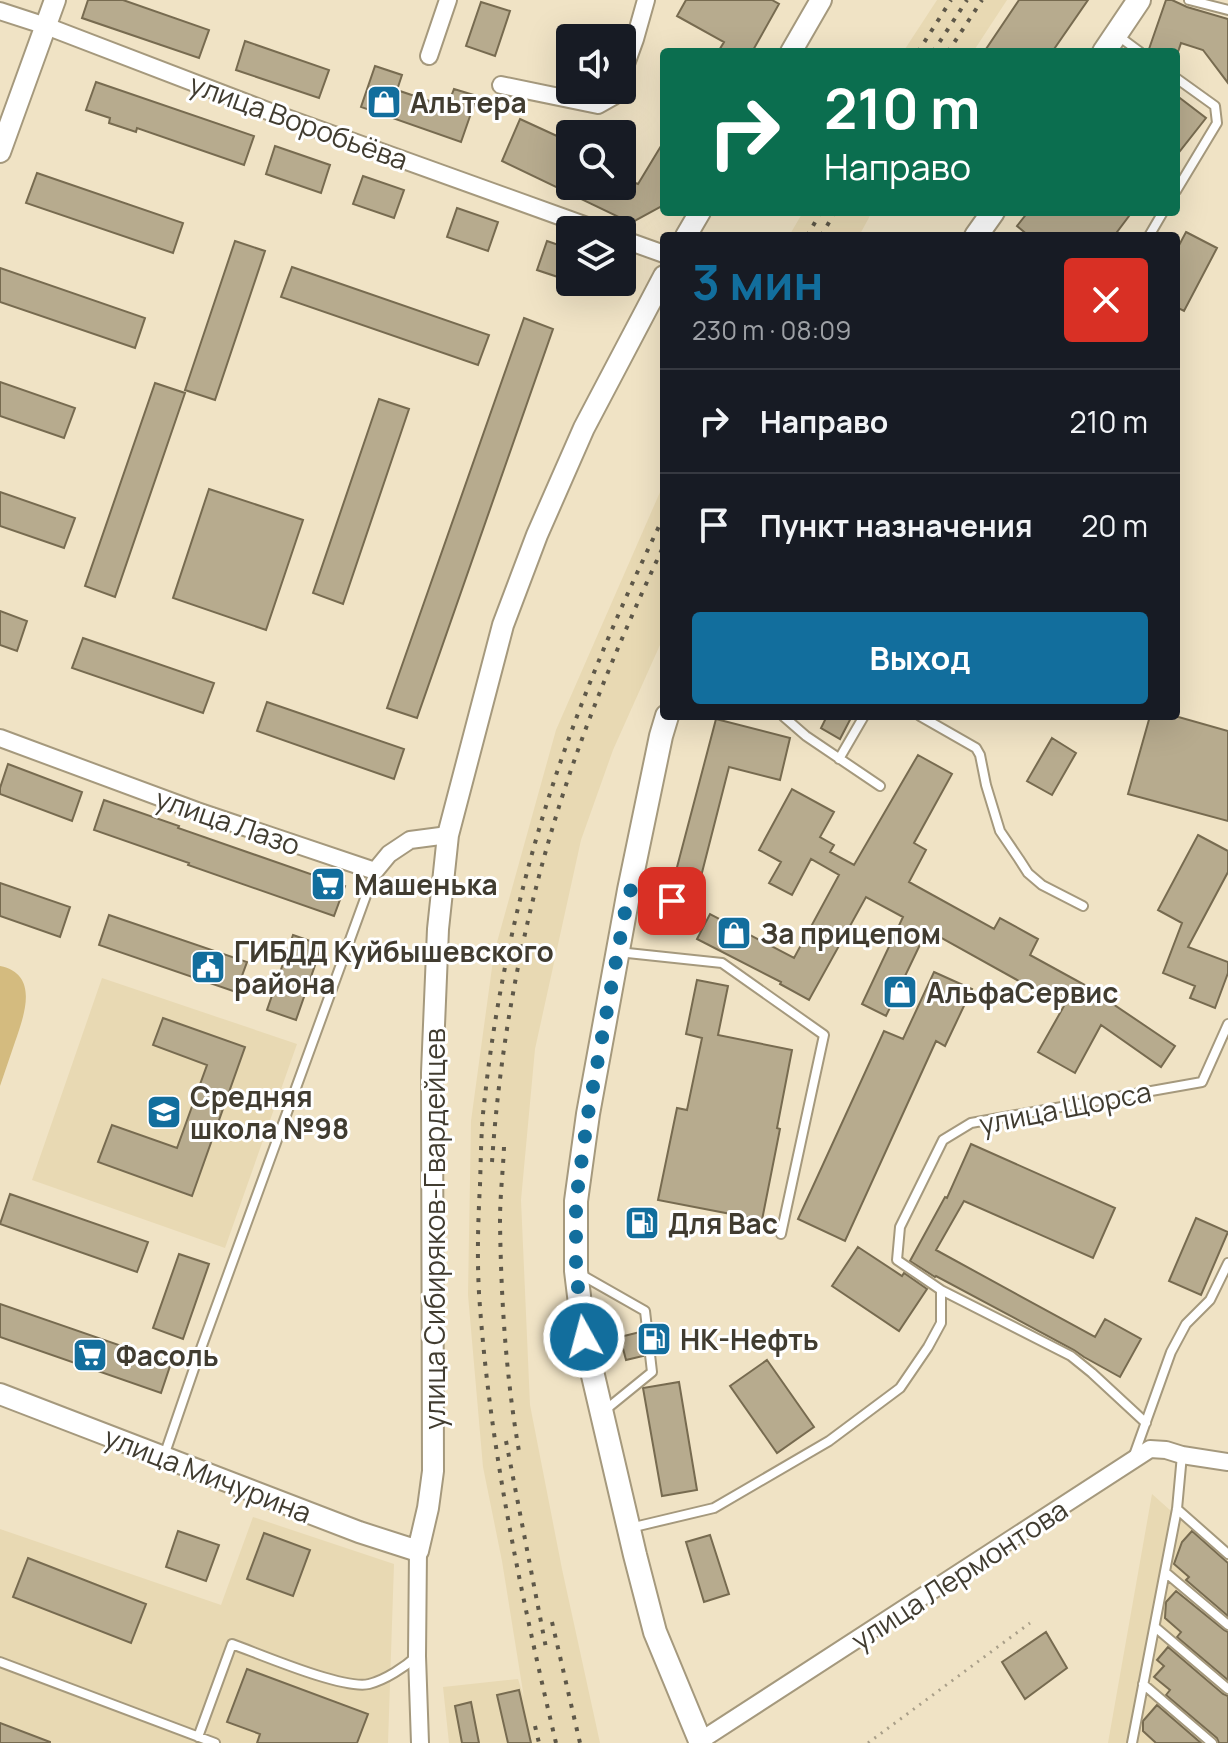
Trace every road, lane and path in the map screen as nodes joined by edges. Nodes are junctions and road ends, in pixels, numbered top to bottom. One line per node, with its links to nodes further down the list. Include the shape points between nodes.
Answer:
1 (55, 0): 9 (street)
2 (448, 0): 13 (street)
3 (646, 0): 10 (street)
4 (821, 0): 12 (street)
5 (1139, 0): 11 (main road)
6 (1189, 0): 7 (lane)
7 (1228, 10)
8 (0, 11): 9 (street, улица Воробьёва)
9 (46, 26): 17 (street); 19 (street, улица Воробьёва)
10 (636, 35)
11 (1110, 43)
12 (793, 48)
13 (429, 56)
14 (1180, 81): 18 (lane, via 1215,106 1217,123)
15 (501, 85): 16 (street)
16 (556, 96)
17 (0, 152)
18 (1180, 184)
19 (559, 216)
20 (636, 244): 21 (street)
21 (660, 253)
22 (660, 284): 30 (street, улица Сибиряков-Гвардейцев, via 584,428 537,535 503,625)
23 (666, 720): 32 (main road)
24 (788, 720): 28 (lane)
25 (862, 720): 28 (lane)
26 (927, 720): 33 (lane, via 976,748 1000,831 1028,873)
27 (0, 738): 31 (street, улица Лазо)
28 (839, 759): 29 (lane)
29 (880, 786)
30 (448, 835): 31 (street, via 410,840); 50 (street, улица Сибиряков-Гвардейцев, via 432,1073 433,1471)
31 (375, 871): 45 (lane)
32 (629, 890): 34 (lane); 35 (main road)
33 (1083, 906)
34 (693, 907)
35 (618, 952): 37 (lane, via 722,963 824,1035); 39 (main road, via 576,1201)
36 (1228, 1024): 40 (lane, улица Щорса, via 1202,1082 971,1123 943,1140 900,1227 897,1260)
37 (781, 1234)
38 (1228, 1263): 43 (lane, via 1210,1300 1186,1324 1171,1352)
39 (576, 1271): 42 (main road, via 584,1337); 42 (lane, via 645,1311 652,1372)
40 (941, 1290): 43 (lane, via 1071,1356); 49 (lane, via 941,1323 900,1388 829,1441 714,1508)
41 (0, 1394): 45 (street, улица Мичурина)
42 (602, 1413): 49 (main road)
43 (1146, 1423): 46 (lane)
44 (1182, 1455): 46 (street, улица Лермонтова, via 1150,1449); 47 (street, улица Лермонтова); 48 (lane)
45 (164, 1456): 50 (street, улица Мичурина)
46 (1133, 1459): 61 (street, улица Лермонтова)
47 (1228, 1462)
48 (1177, 1509): 51 (lane); 52 (lane)
49 (629, 1528): 61 (main road, via 655,1632)
50 (418, 1551): 56 (street, улица Сибиряков-Гвардейцев)
51 (1228, 1554)
52 (1165, 1572): 54 (lane); 55 (lane)
53 (1030, 1623): 65 (path)
54 (1228, 1625)
55 (1155, 1627): 58 (lane); 59 (lane)
56 (417, 1656): 60 (lane, via 405,1668 369,1684 348,1684 232,1644); 64 (street, улица Сибиряков-Гвардейцев)
57 (0, 1662): 60 (lane)
58 (1143, 1684): 62 (lane); 66 (lane)
59 (1228, 1689)
60 (198, 1737): 63 (lane)
61 (700, 1742)
62 (1133, 1742)
63 (215, 1743)
64 (420, 1743)
65 (868, 1743)
66 (1212, 1743)

